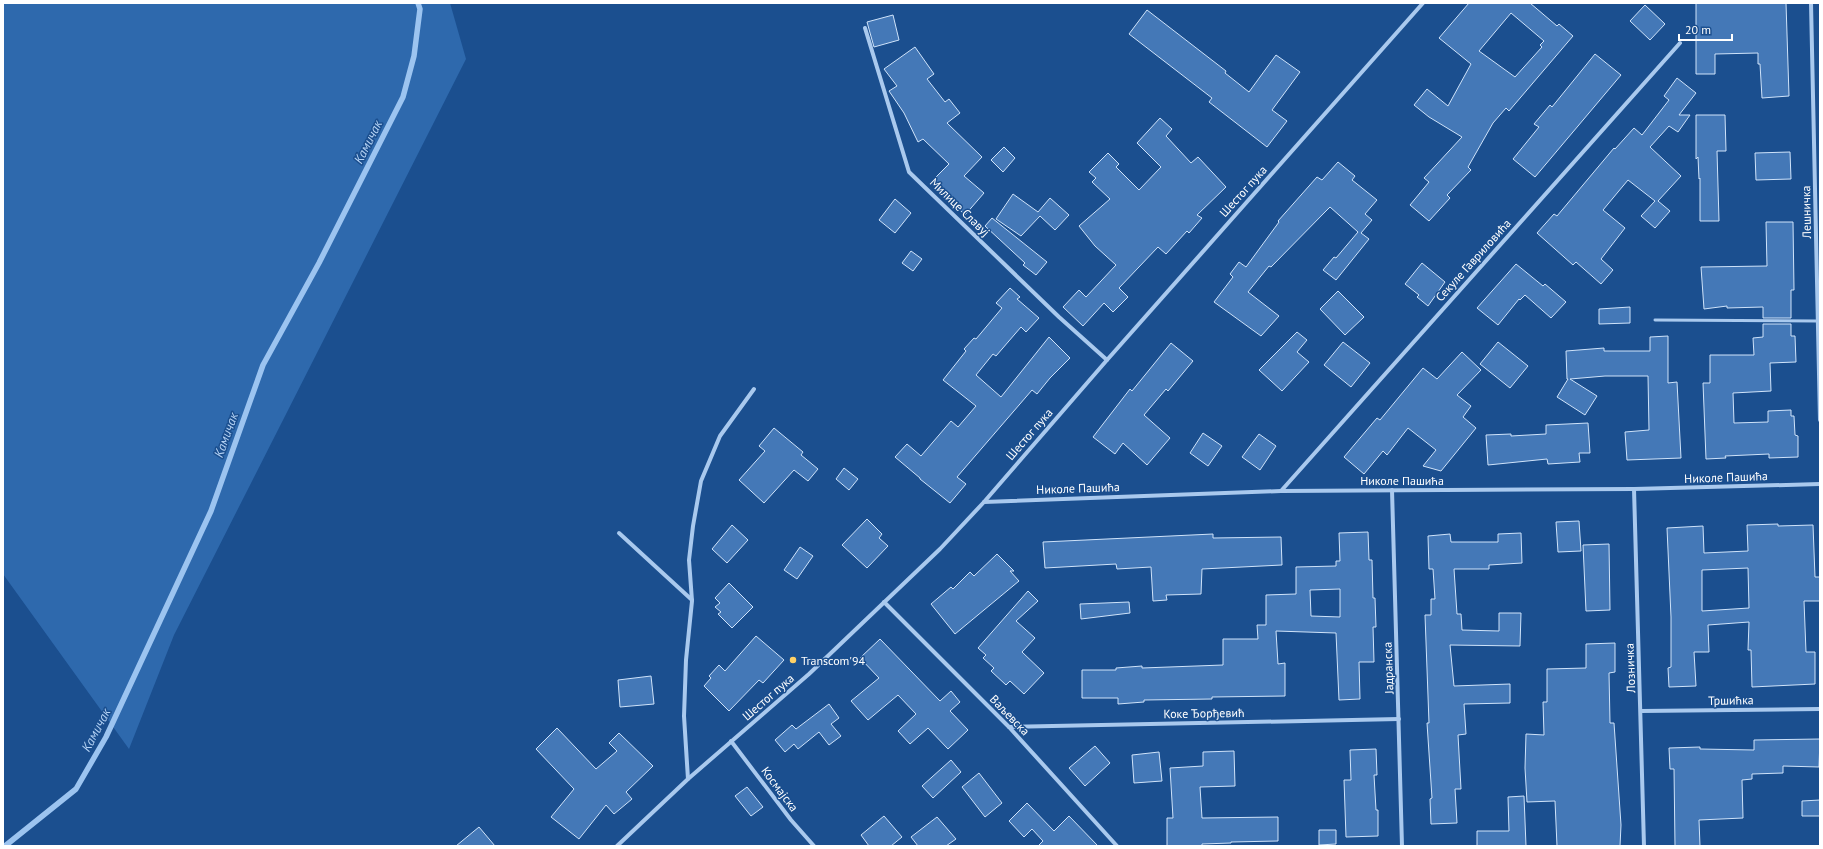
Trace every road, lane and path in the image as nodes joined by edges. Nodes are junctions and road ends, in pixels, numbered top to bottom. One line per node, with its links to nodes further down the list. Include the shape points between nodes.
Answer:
1 (1423, 3): 7 (street, Шестог пука)
2 (1811, 3): 6 (street, Лешничка)
3 (865, 28): 7 (street, Милице Славуј, via 909,172 1053,312)
4 (1680, 43): 13 (street, Секуле Гавриловића)
5 (1655, 320): 6 (lane)
6 (1818, 321): 9 (street, Лешничка)
7 (1107, 360): 14 (street, Шестог пука)
8 (754, 388): 16 (street, via 720,436 701,481 689,560)
9 (1820, 420)
10 (1820, 484): 11 (street, Николе Пашића)
11 (1634, 489): 12 (street, Николе Пашића); 19 (street, Лозничка)
12 (1392, 490): 13 (street, Николе Пашића); 20 (street, Јадранска)
13 (1281, 491): 14 (street, Николе Пашића)
14 (984, 502): 17 (street, Шестог пука, via 940,549)
15 (619, 533): 16 (street)
16 (692, 601): 23 (street, via 684,716)
17 (884, 602): 21 (street, Ваљевска); 22 (street, Шестог пука, via 809,674)
18 (1820, 709): 19 (street, Тршићка)
19 (1641, 711): 28 (street, Лозничка)
20 (1399, 719): 21 (street, Коке Ђорђевић); 27 (street, Јадранска)
21 (1009, 727): 26 (street, Ваљевска)
22 (731, 741): 23 (street, Шестог пука); 25 (street, Космајска)
23 (688, 779): 24 (street, Шестог пука)
24 (617, 846)
25 (814, 846)
26 (1117, 846)
27 (1402, 846)
28 (1644, 846)

